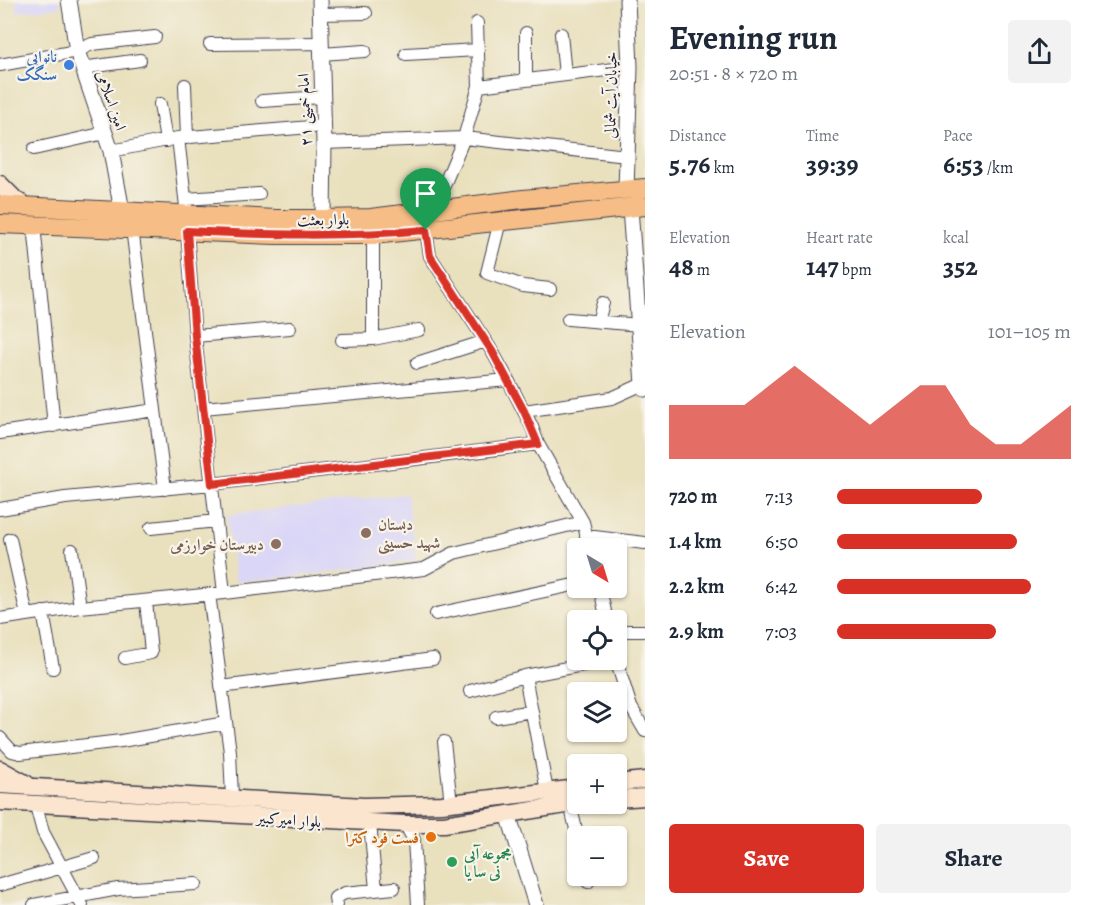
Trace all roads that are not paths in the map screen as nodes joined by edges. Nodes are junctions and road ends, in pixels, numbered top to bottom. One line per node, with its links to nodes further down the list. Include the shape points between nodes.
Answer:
1 (69, 0): 12 (street, امین اسلامی)
2 (627, 0): 17 (street, خیابان آیت شمالی)
3 (320, 7): 4 (street); 10 (street, امام خمینی ۲۱)
4 (366, 13)
5 (477, 23): 11 (street)
6 (526, 33): 20 (street)
7 (561, 34): 19 (street)
8 (155, 37): 12 (street, via 92,44)
9 (210, 44): 10 (street)
10 (321, 48): 13 (street); 23 (street, امام خمینی ۲۱)
11 (478, 50): 14 (street); 22 (street)
12 (77, 51): 16 (street); 18 (street, امین اسلامی)
13 (365, 51)
14 (406, 54)
15 (140, 60): 18 (street)
16 (0, 66)
17 (630, 67): 19 (street); 33 (street, خیابان آیت شمالی)
18 (82, 68): 27 (street, امین اسلامی)
19 (565, 75): 20 (street)
20 (526, 80): 22 (street)
21 (185, 85): 29 (street)
22 (479, 86): 28 (street)
23 (322, 96): 24 (street); 26 (street, امام خمینی ۲۱)
24 (262, 101)
25 (160, 104): 29 (street)
26 (323, 126): 29 (street); 30 (street, امام خمینی ۲۱)
27 (105, 133): 31 (street); 32 (street, امین اسلامی)
28 (464, 138): 30 (street); 33 (street); 42 (street)
29 (177, 139): 32 (street); 43 (street)
30 (324, 143): 45 (street, امام خمینی ۲۱)
31 (34, 149)
32 (111, 151): 41 (street, امین اسلامی)
33 (627, 156): 38 (street, خیابان آیت شمالی)
34 (0, 184): 40 (main road)
35 (645, 188): 38 (main road, بلوار بعثت)
36 (259, 194): 43 (street)
37 (523, 199): 38 (main road, بلوار بعثت); 42 (main road, بلوار بعثت); 44 (main road)
38 (634, 201): 44 (main road, بلوار بعثت); 58 (street, خیابان آیت شمالی)
39 (0, 205): 40 (main road, بلوار بعثت)
40 (28, 207): 41 (main road, بلوار بعثت)
41 (122, 211): 43 (main road, بلوار بعثت)
42 (430, 211): 45 (main road, بلوار بعثت)
43 (187, 215): 45 (main road, بلوار بعثت); 48 (main road, بلوار بعثت); 51 (main road, بلوار بعثت, via 275,235); 59 (street)
44 (524, 218): 46 (main road, بلوار بعثت)
45 (323, 219)
46 (500, 221): 49 (main road, بلوار بعثت); 52 (street, via 487,273 523,286)
47 (0, 224): 50 (main road, بلوار بعثت)
48 (132, 228): 50 (main road, بلوار بعثت); 67 (street)
49 (426, 230): 51 (main road, بلوار بعثت); 62 (street, via 430,256)
50 (35, 235): 69 (street)
51 (373, 235): 60 (street)
52 (550, 289)
53 (603, 303): 55 (street)
54 (568, 319): 55 (street)
55 (598, 321): 58 (street)
56 (290, 328): 59 (street)
57 (419, 330): 60 (street)
58 (642, 335): 65 (street, خیابان آیت شمالی)
59 (195, 336): 66 (street)
60 (373, 339): 61 (street)
61 (342, 340)
62 (486, 341): 63 (street); 64 (street)
63 (417, 363)
64 (508, 380): 66 (street); 68 (street)
65 (644, 386): 68 (street, via 612,398)
66 (203, 408): 72 (street)
67 (155, 410): 69 (street); 73 (street)
68 (524, 411): 71 (street)
69 (54, 426): 70 (street)
70 (0, 433)
71 (538, 444): 72 (street); 76 (street)
72 (212, 484): 73 (street); 75 (street)
73 (165, 489): 74 (street)
74 (0, 508)
75 (216, 522): 77 (street); 83 (street)
76 (583, 522): 78 (street); 83 (street, via 454,553 424,569)
77 (151, 528)
78 (586, 536): 80 (street)
79 (10, 539): 89 (street)
80 (645, 543)
81 (72, 550): 86 (street)
82 (567, 586): 88 (street)
83 (224, 593): 84 (street)
84 (209, 594): 85 (street); 99 (street)
85 (146, 601): 86 (street); 93 (street, via 151,653)
86 (80, 607): 87 (street)
87 (42, 612): 89 (street); 95 (street)
88 (436, 614)
89 (27, 615): 90 (street)
90 (0, 619)
91 (627, 631): 92 (street)
92 (645, 631)
93 (125, 658)
94 (433, 659): 99 (street)
95 (53, 668)
96 (567, 668): 98 (street)
97 (619, 670): 104 (street, via 631,707)
98 (525, 676): 100 (street); 101 (street)
99 (221, 687): 103 (street)
100 (470, 691)
101 (532, 711): 102 (street); 112 (street)
102 (496, 717)
103 (226, 723): 105 (street, via 20,753 12,751); 115 (street)
104 (645, 731)
105 (0, 738)
106 (444, 742): 119 (street)
107 (0, 769): 114 (main road)
108 (645, 780): 109 (main road)
109 (627, 782)
110 (0, 785): 114 (main road, بلوار امیرکبیر)
111 (567, 789): 112 (main road, بلوار امیرکبیر)
112 (547, 791): 119 (main road, بلوار امیرکبیر)
113 (645, 796): 116 (main road)
114 (30, 797): 117 (main road, بلوار امیرکبیر); 118 (main road, بلوار امیرکبیر); 122 (main road); 126 (street)
115 (232, 798): 117 (main road, بلوار امیرکبیر); 119 (main road, بلوار امیرکبیر, via 364,806)
116 (627, 798)
117 (101, 799): 123 (main road, بلوار امیرکبیر)
118 (0, 802)
119 (451, 803)
120 (567, 805): 121 (main road, بلوار امیرکبیر)
121 (508, 814): 124 (main road, بلوار امیرکبیر, via 444,824); 135 (street)
122 (0, 815)
123 (370, 824): 124 (main road, بلوار امیرکبیر); 130 (street)
124 (405, 824): 134 (street, via 414,840)
125 (94, 858): 126 (street)
126 (62, 868): 128 (street); 131 (street)
127 (196, 884): 131 (street, via 118,889)
128 (0, 885)
129 (394, 888): 130 (street)
130 (376, 890): 133 (street, via 345,893 335,898)
131 (79, 900): 132 (street)
132 (34, 905)
133 (336, 905)
134 (418, 905)
135 (536, 905)

